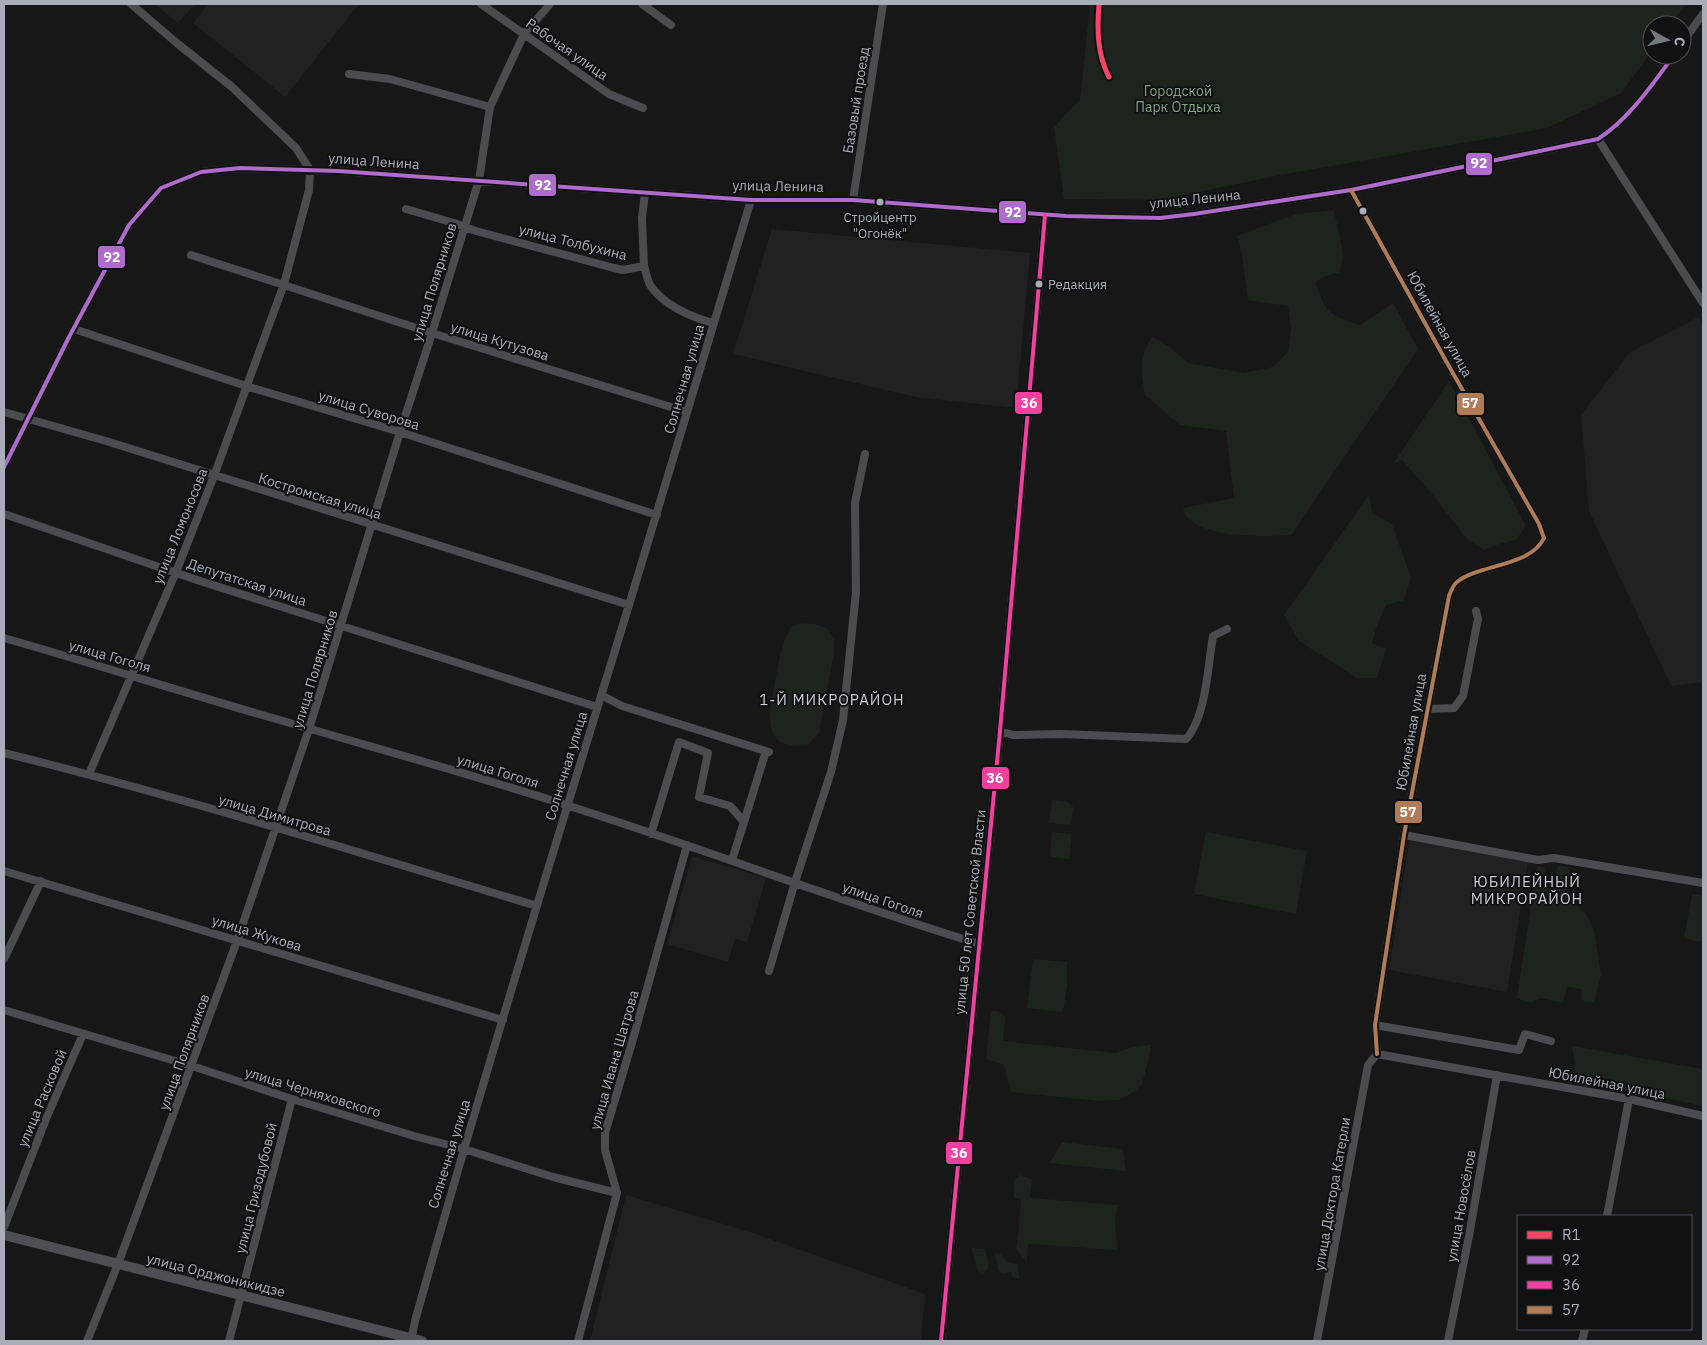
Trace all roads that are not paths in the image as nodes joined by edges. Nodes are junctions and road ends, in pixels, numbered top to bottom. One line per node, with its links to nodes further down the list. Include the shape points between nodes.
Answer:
1 (131, 4): 15 (street, via 232,87 296,148)
2 (481, 4): 9 (street, Рабочая улица)
3 (550, 4): 9 (street, улица Полярников)
4 (642, 4): 7 (street)
5 (883, 4): 20 (street, Базовый проезд)
6 (1703, 14): 8 (street)
7 (671, 25)
8 (1692, 29)
9 (524, 34): 12 (street, улица Полярников); 13 (street, Рабочая улица, via 609,94)
10 (1667, 65): 14 (street, via 1631,109)
11 (349, 74): 12 (street, via 390,79)
12 (490, 107): 16 (street, улица Полярников)
13 (643, 108)
14 (1598, 140): 17 (street, улица Ленина); 27 (street)
15 (310, 170): 16 (street, улица Ленина); 26 (street, улица Ломоносова, via 309,190); 29 (street, улица Ленина, via 240,168 201,172 161,188 129,225)
16 (479, 180): 18 (street, улица Ленина); 23 (street, улица Полярников)
17 (1351, 190): 22 (street, улица Ленина, via 1160,218); 51 (street, Юбилейная улица, via 1544,538 1541,545 1530,553 1455,583 1449,596)
18 (645, 192): 19 (street, улица Ленина); 25 (street, via 642,218)
19 (751, 200): 20 (street, улица Ленина); 28 (street, Солнечная улица)
20 (853, 200): 22 (street, улица Ленина)
21 (406, 210): 23 (street, улица Толбухина)
22 (1045, 215): 53 (street, улица 50 лет Советской Власти)
23 (465, 227): 25 (street, улица Толбухина, via 623,270); 30 (street, улица Полярников)
24 (192, 255): 26 (street, улица Кутузова)
25 (644, 266): 28 (street, улица Толбухина, via 650,284 660,297 697,319)
26 (284, 284): 30 (street, улица Кутузова); 31 (street, улица Ломоносова)
27 (1703, 303)
28 (713, 323): 33 (street, Солнечная улица)
29 (74, 329): 31 (street, улица Суворова); 34 (street, улица Ленина)
30 (432, 333): 33 (street, улица Кутузова); 35 (street, улица Полярников)
31 (246, 386): 35 (street, улица Суворова); 38 (street, улица Ломоносова)
32 (4, 412): 34 (street, Костромская улица)
33 (687, 412): 40 (street, Солнечная улица)
34 (28, 420): 37 (street, улица Ленина); 38 (street, Костромская улица)
35 (400, 432): 40 (street, улица Суворова); 41 (street, улица Полярников)
36 (865, 454): 65 (street, via 855,503 856,592 843,720 831,772)
37 (4, 466)
38 (214, 476): 41 (street, Костромская улица); 42 (street, улица Ломоносова)
39 (4, 514): 42 (street, Депутатская улица)
40 (657, 515): 43 (street, Солнечная улица)
41 (372, 526): 43 (street, Костромская улица); 45 (street, улица Полярников)
42 (176, 572): 45 (street, Депутатская улица); 48 (street, улица Ломоносова)
43 (630, 605): 49 (street, Солнечная улица)
44 (1476, 611): 51 (street, via 1478,619 1463,696 1454,708)
45 (342, 625): 50 (street, Депутатская улица); 52 (street, улица Полярников)
46 (1227, 628): 53 (street, via 1213,636 1200,716 1186,739 1013,735)
47 (4, 638): 48 (street, улица Гоголя)
48 (132, 675): 52 (street, улица Гоголя); 55 (street, улица Ломоносова)
49 (601, 695): 50 (street, Солнечная улица); 57 (street, via 622,706 768,752)
50 (597, 707): 56 (street, Солнечная улица)
51 (1428, 710): 60 (street, Юбилейная улица)
52 (309, 729): 56 (street, улица Гоголя); 58 (street, улица Полярников)
53 (1000, 731): 69 (street, улица 50 лет Советской Власти)
54 (4, 753): 55 (street, улица Димитрова)
55 (89, 774): 58 (street, улица Димитрова)
56 (567, 805): 59 (street, улица Гоголя); 67 (street, Солнечная улица)
57 (744, 822): 59 (street, via 730,806 699,797 708,753 679,742); 62 (street)
58 (277, 828): 67 (street, улица Димитрова); 68 (street, улица Полярников)
59 (651, 834): 61 (street, улица Гоголя)
60 (1404, 835): 66 (street, via 1538,860 1554,858); 74 (street, Юбилейная улица)
61 (687, 845): 62 (street, улица Гоголя); 84 (street, улица Ивана Шатрова, via 605,1133 605,1150)
62 (732, 860): 65 (street, улица Гоголя)
63 (4, 872): 64 (street, улица Жукова)
64 (41, 881): 68 (street, улица Жукова); 70 (street)
65 (795, 882): 69 (street, улица Гоголя, via 903,921); 71 (street)
66 (1703, 883)
67 (538, 906): 73 (street, Солнечная улица)
68 (238, 941): 73 (street, улица Жукова); 78 (street, улица Полярников)
69 (980, 944): 94 (street, улица 50 лет Советской Власти)
70 (4, 959)
71 (769, 971)
72 (4, 1010): 75 (street, улица Черняховского)
73 (503, 1020): 83 (street, Солнечная улица)
74 (1375, 1026): 76 (street, via 1519,1050 1525,1034); 77 (street, Юбилейная улица)
75 (83, 1034): 78 (street, улица Черняховского); 86 (street, улица Расковой)
76 (1551, 1041)
77 (1377, 1054): 79 (street, Юбилейная улица); 95 (street, улица Доктора Катерли, via 1368,1065)
78 (192, 1066): 80 (street, улица Черняховского); 88 (street, улица Полярников)
79 (1497, 1076): 81 (street, Юбилейная улица); 96 (street, улица Новосёлов)
80 (292, 1099): 83 (street, улица Черняховского); 89 (street, улица Гризодубовой)
81 (1629, 1099): 82 (street, Юбилейная улица); 85 (street)
82 (1703, 1116)
83 (464, 1149): 84 (street, улица Черняховского); 90 (street, Солнечная улица, via 415,1321)
84 (617, 1193): 93 (street)
85 (1606, 1215)
86 (4, 1227)
87 (4, 1235): 88 (main road, улица Орджоникидзе)
88 (118, 1264): 89 (main road, улица Орджоникидзе); 91 (street, улица Полярников)
89 (241, 1296): 90 (main road, улица Орджоникидзе); 92 (street, улица Гризодубовой)
90 (415, 1340)
91 (87, 1341)
92 (229, 1341)
93 (578, 1341)
94 (941, 1341)
95 (1317, 1341)
96 (1448, 1341)

